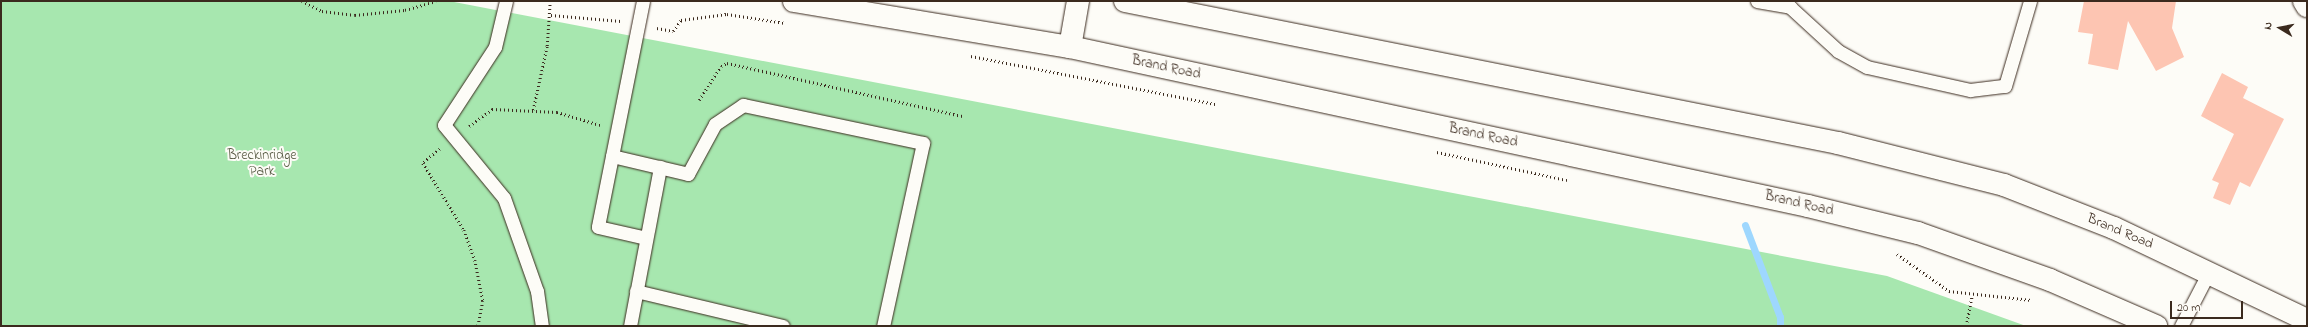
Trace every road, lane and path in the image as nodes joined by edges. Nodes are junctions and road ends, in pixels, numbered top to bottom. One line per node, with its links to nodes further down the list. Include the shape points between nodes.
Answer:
1 (302, 1): 2 (path, via 322,11 355,15 405,10)
2 (436, 1)
3 (506, 1): 35 (lane, via 495,46 444,125 504,198 536,291)
4 (550, 1): 13 (path)
5 (644, 1): 24 (lane)
6 (794, 1): 17 (main road, Brand Road)
7 (1078, 1): 17 (main road)
8 (1125, 1): 29 (main road, Brand Road, via 1838,143 2004,185 2114,228)
9 (1757, 1): 10 (lane, via 1790,7 1838,51 1867,67 1970,90 2005,86)
10 (2030, 1)
11 (2304, 1): 12 (main road)
12 (2307, 6)
13 (551, 15): 14 (path); 21 (path)
14 (620, 21)
15 (787, 24): 16 (path, via 727,14 681,20 673,31)
16 (662, 29)
17 (1070, 47): 40 (main road, Brand Road, via 1801,204 1918,233 2050,280)
18 (964, 55): 20 (path)
19 (699, 100): 22 (path, via 721,66 727,62)
20 (1223, 106)
21 (532, 110)
22 (962, 116)
23 (1428, 150): 26 (path)
24 (612, 156): 25 (lane); 27 (lane, via 598,227)
25 (660, 167): 27 (lane); 38 (lane, via 688,174 715,124 743,105 923,143)
26 (1574, 181)
27 (646, 238): 30 (lane)
28 (1893, 252): 31 (path, via 1932,282 1949,291)
29 (2209, 272): 33 (main road, Brand Road); 41 (lane)
30 (636, 290): 34 (lane); 36 (lane)
31 (1972, 296): 32 (path); 39 (path)
32 (2040, 302)
33 (2307, 320)
34 (768, 324): 37 (lane)
35 (542, 326)
36 (630, 326)
37 (783, 326)
38 (883, 326)
39 (1966, 326)
40 (2156, 326)
41 (2181, 326)

